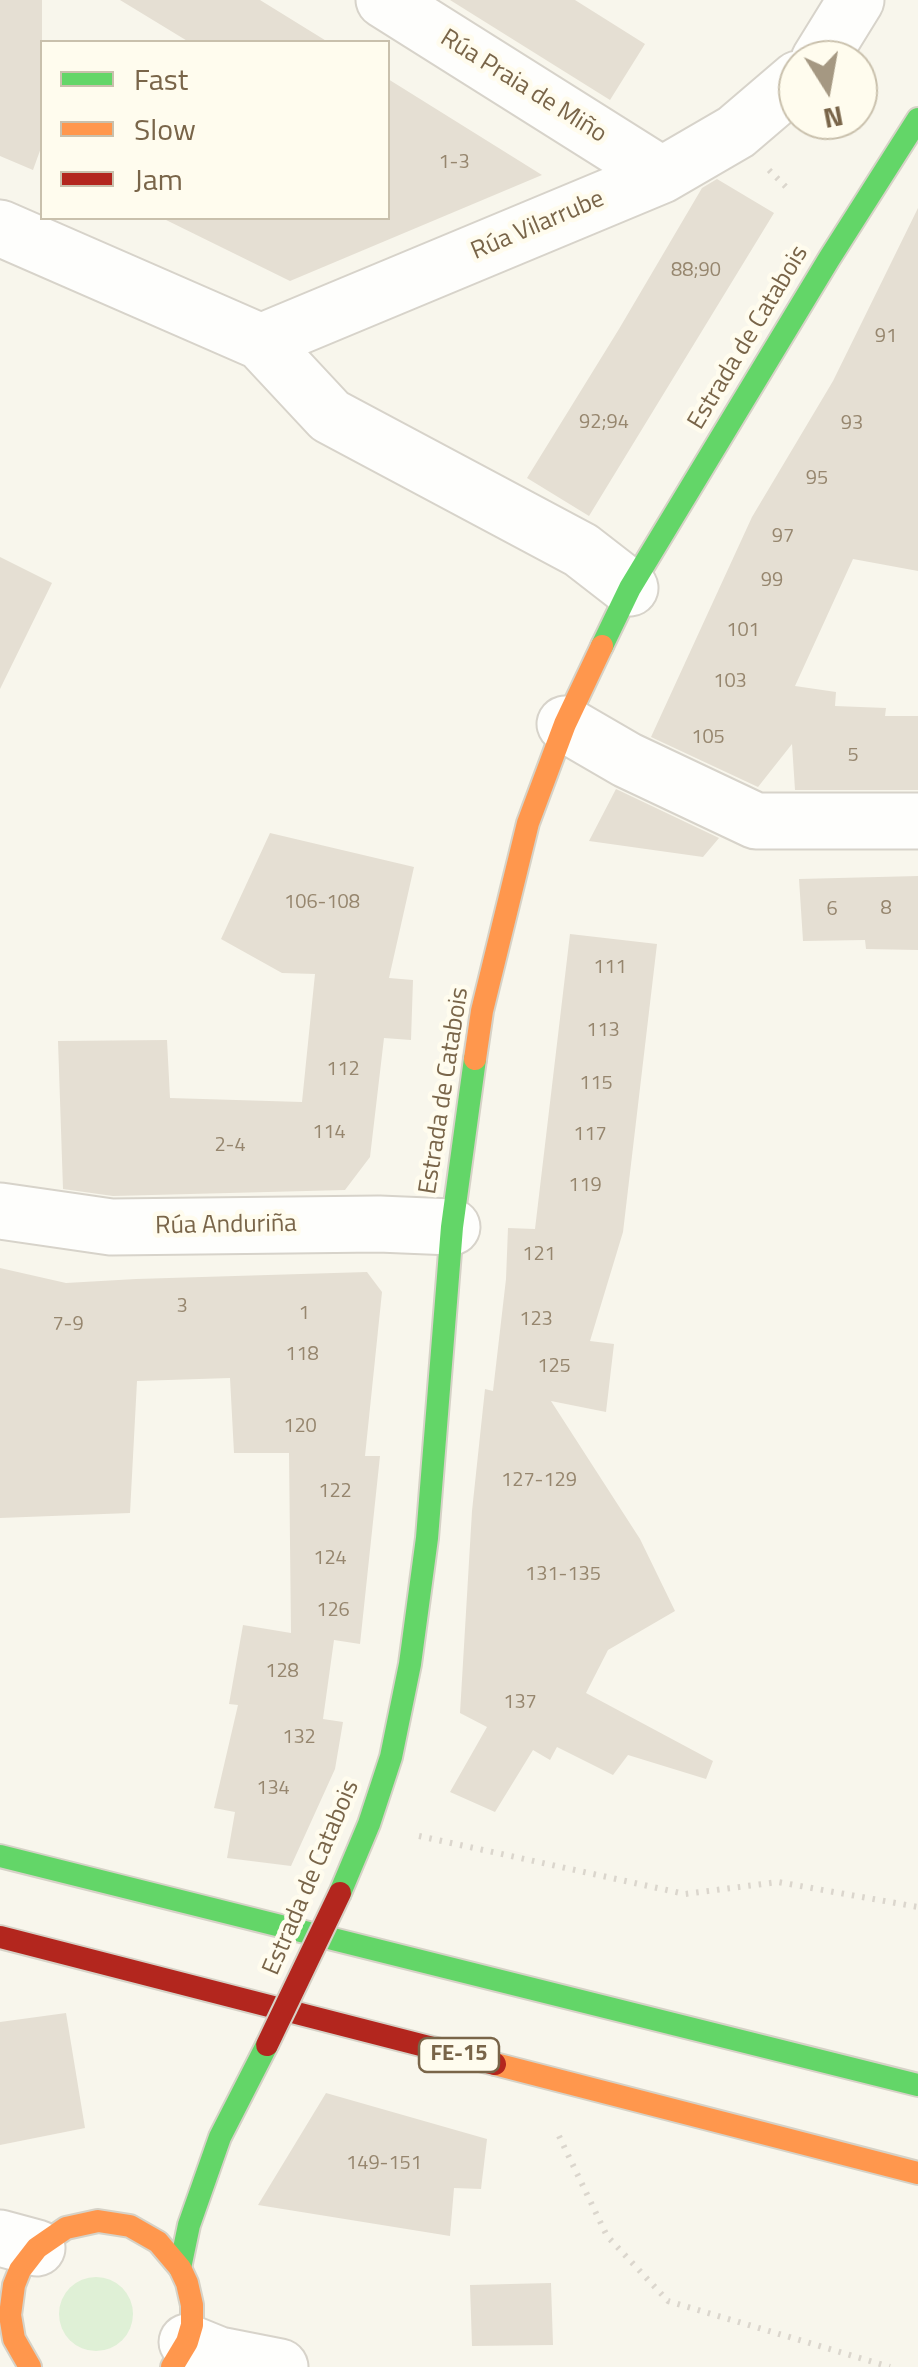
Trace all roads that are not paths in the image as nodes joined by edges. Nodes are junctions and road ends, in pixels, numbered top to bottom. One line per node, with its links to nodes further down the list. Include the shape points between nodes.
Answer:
1 (384, 0): 6 (street, Rúa Praia de Miño)
2 (856, 0): 3 (street)
3 (831, 40)
4 (778, 96): 6 (street, Rúa Vilarrube, via 736,132)
5 (918, 118): 9 (main road, Estrada de Catabois)
6 (662, 174): 8 (street, Rúa Vilarrube)
7 (0, 228): 8 (street)
8 (261, 342): 9 (street, via 330,416 581,550)
9 (630, 588): 10 (main road, Estrada de Catabois)
10 (565, 724): 11 (street, via 756,821); 13 (main road, Estrada de Catabois, via 528,824 482,1011)
11 (918, 821)
12 (0, 1211): 13 (street, Rúa Anduriña, via 111,1227)
13 (452, 1227): 17 (main road, Estrada de Catabois, bridge, via 427,1538 391,1758 340,1893)
14 (0, 1856): 16 (main road)
15 (0, 1937): 18 (main road, FE-15)
16 (918, 2086)
17 (220, 2137): 19 (main road, Estrada de Catabois); 23 (main road, Estrada de Catabois)
18 (918, 2173)
19 (181, 2174)
20 (144, 2207): 21 (main road)
21 (122, 2225): 22 (main road, via 82,2223); 23 (main road, via 158,2242)
22 (17, 2250): 26 (main road, via 20,2270 10,2315)
23 (180, 2268): 25 (main road, via 192,2324)
24 (0, 2341): 26 (main road)
25 (179, 2354): 27 (street)
26 (27, 2362)
27 (280, 2367)

